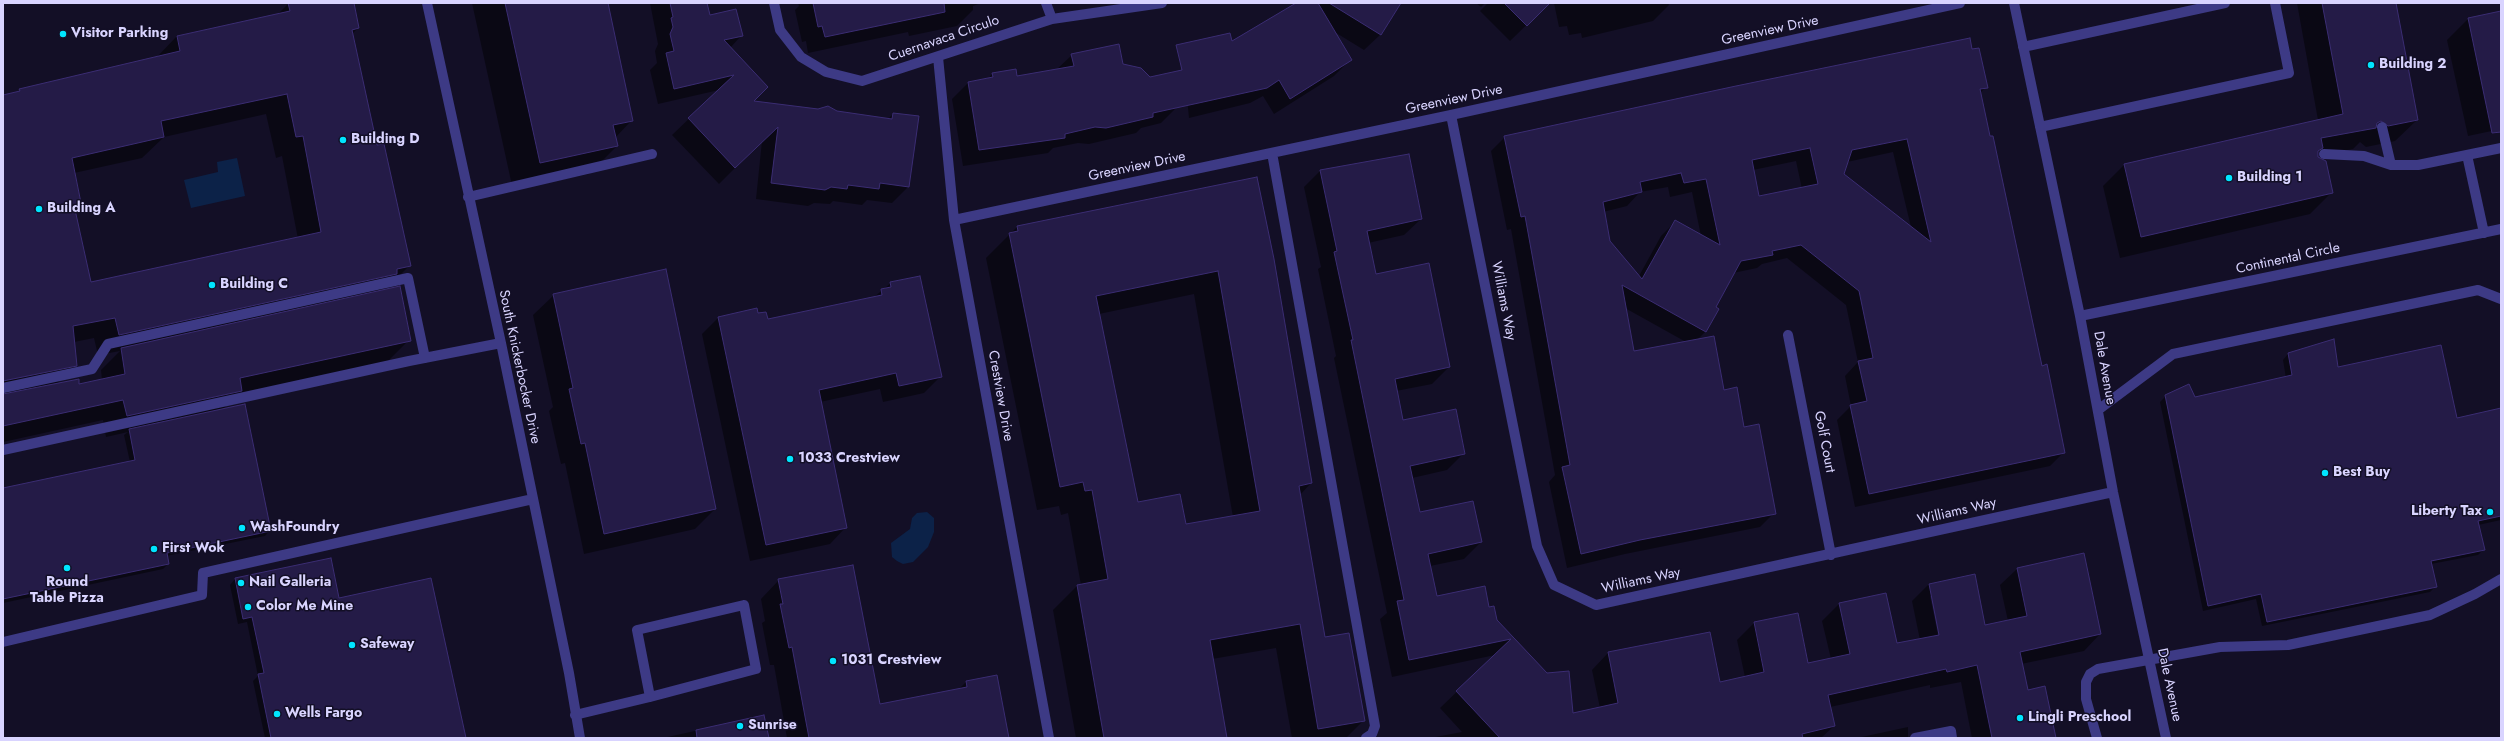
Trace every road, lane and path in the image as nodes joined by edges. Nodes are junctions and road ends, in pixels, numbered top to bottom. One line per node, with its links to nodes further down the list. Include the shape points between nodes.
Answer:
1 (427, 3): 21 (street, South Knickerbocker Drive)
2 (774, 3): 11 (street, Cuernavaca Circulo, via 780,30 801,57 826,72 862,81)
3 (1046, 3): 9 (street)
4 (1162, 3): 9 (street, Cuernavaca Circulo)
5 (1960, 3): 12 (street, Greenview Drive)
6 (2014, 3): 10 (street, Dale Avenue)
7 (2225, 3): 10 (street)
8 (2275, 3): 13 (street, via 2289,73)
9 (1052, 19): 11 (street, Cuernavaca Circulo)
10 (2023, 47): 13 (street, Dale Avenue)
11 (938, 57): 22 (street, Crestview Drive)
12 (1451, 116): 16 (street, Greenview Drive); 35 (street, Williams Way, via 1537,546 1554,584 1596,605)
13 (2040, 127): 26 (street, Dale Avenue)
14 (2382, 127): 20 (street)
15 (2501, 148): 19 (street)
16 (1272, 153): 22 (street, Greenview Drive); 43 (street, via 1375,726 1372,734)
17 (652, 154): 21 (street)
18 (2324, 154): 20 (street, via 2364,156)
19 (2467, 155): 20 (street, via 2418,165); 24 (street)
20 (2392, 165)
21 (468, 197): 28 (street, South Knickerbocker Drive)
22 (954, 220): 42 (street, Crestview Drive)
23 (2501, 229): 24 (street, Continental Circle)
24 (2484, 233): 26 (street, Continental Circle)
25 (2501, 299): 31 (street, via 2478,290 2173,354)
26 (2080, 316): 31 (street, Dale Avenue)
27 (1788, 335): 35 (street, Golf Court)
28 (501, 343): 29 (street); 34 (street, South Knickerbocker Drive)
29 (425, 358): 30 (street, via 408,278 108,344 92,369); 32 (street)
30 (3, 388)
31 (2098, 410): 33 (street, Dale Avenue)
32 (3, 450)
33 (2113, 492): 35 (street, Williams Way); 38 (street, Dale Avenue)
34 (533, 499): 37 (street, via 203,573 202,595); 40 (street, South Knickerbocker Drive)
35 (1831, 555)
36 (2501, 579): 38 (street, via 2430,615 2288,645 2220,647)
37 (3, 642)
38 (2150, 662): 46 (street, via 2098,670 2090,674 2086,682 2086,699); 47 (street, Dale Avenue)
39 (650, 697): 39 (street, via 756,669 744,605 637,630); 40 (street)
40 (576, 715): 41 (street, South Knickerbocker Drive)
41 (580, 738)
42 (1049, 738)
43 (1366, 738)
44 (1915, 738): 45 (street, via 1950,730)
45 (1952, 738)
46 (2097, 738)
47 (2166, 738)

